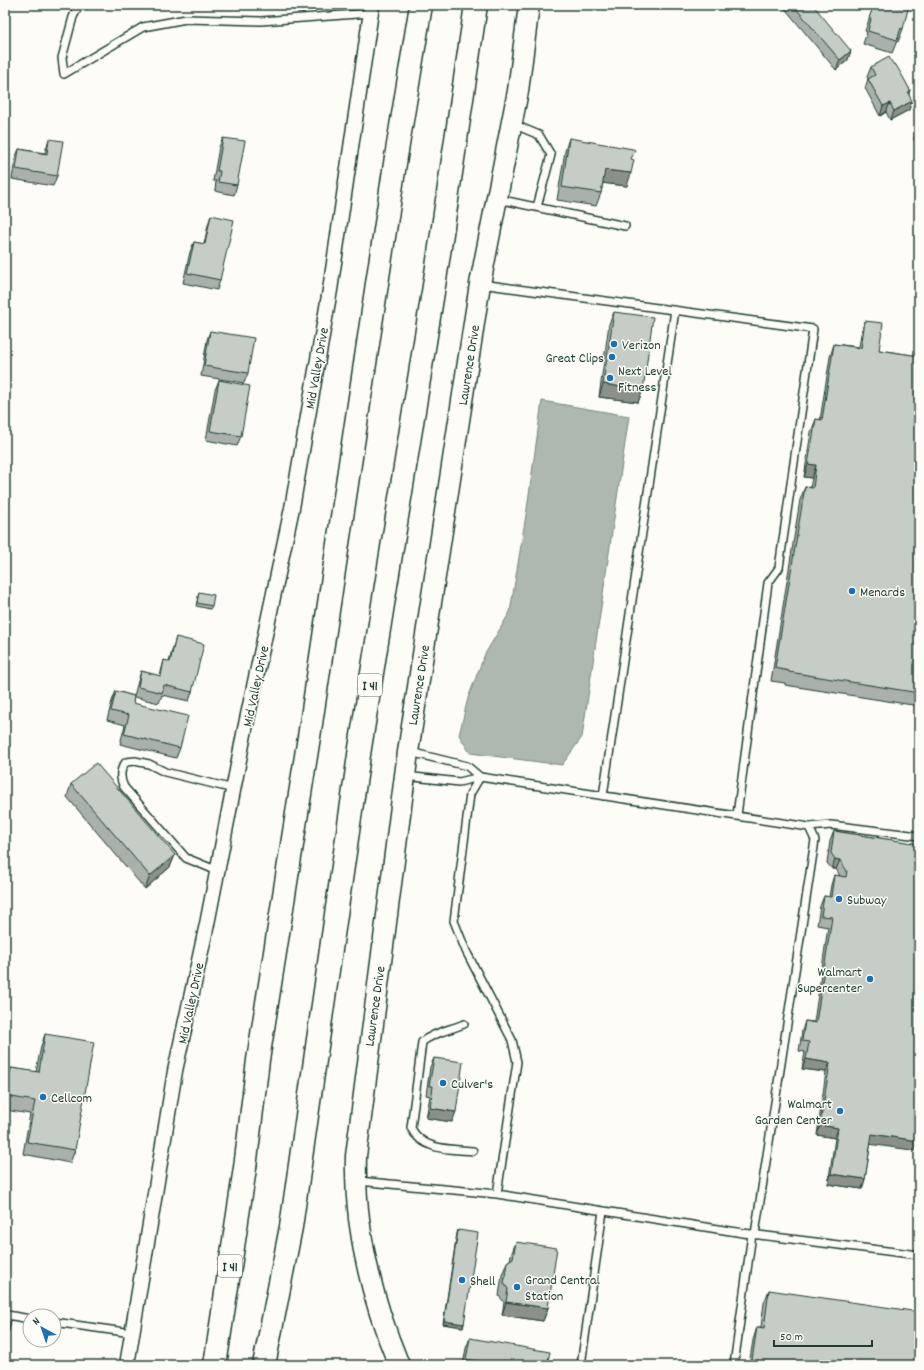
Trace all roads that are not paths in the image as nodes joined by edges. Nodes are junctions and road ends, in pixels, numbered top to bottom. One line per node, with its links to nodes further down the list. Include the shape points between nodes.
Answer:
1 (79, 5): 5 (lane, via 73,17 62,58 64,74 143,27 186,19 261,21)
2 (421, 5): 23 (highway, I 41, via 258,1060)
3 (476, 5): 27 (highway, I 41, via 360,748)
4 (529, 5): 6 (main road, Lawrence Drive)
5 (372, 9): 15 (street, Mid Valley Drive, via 330,290 292,508)
6 (511, 124): 7 (main road, Lawrence Drive); 8 (lane, via 539,135 551,155)
7 (496, 199): 8 (lane); 10 (main road, Lawrence Drive)
8 (537, 208): 9 (lane)
9 (625, 226)
10 (480, 284): 11 (lane); 12 (main road, Lawrence Drive)
11 (675, 310): 16 (lane); 17 (lane, via 813,329 779,568 768,583)
12 (408, 752): 13 (main road, Lawrence Drive); 14 (lane, via 467,766)
13 (405, 776): 14 (lane, via 459,782); 24 (main road, Lawrence Drive, via 362,1097)
14 (480, 777): 16 (lane); 25 (lane, via 470,794 454,921 466,951 512,1040 517,1062)
15 (234, 789): 20 (street, Mid Valley Drive); 20 (lane, via 165,772 135,760 126,762 120,772 124,787 186,858)
16 (604, 796): 17 (lane)
17 (737, 815): 18 (lane)
18 (810, 827): 19 (lane, via 831,825); 28 (lane, via 815,840)
19 (919, 836)
20 (218, 872): 33 (street, Mid Valley Drive, via 175,1071)
21 (464, 1024): 22 (lane, via 432,1035 422,1042 411,1128 421,1142 436,1147)
22 (473, 1151)
23 (245, 1168): 35 (highway); 36 (highway, I 41)
24 (355, 1181): 25 (lane); 39 (main road, Lawrence Drive, via 368,1270)
25 (497, 1194): 26 (lane)
26 (603, 1210): 28 (lane); 40 (lane)
27 (290, 1227): 37 (highway, I 41); 38 (highway)
28 (754, 1234): 29 (lane); 41 (lane)
29 (919, 1255)
30 (22, 1318): 32 (lane, via 7,1315)
31 (62, 1323): 33 (lane)
32 (5, 1329)
33 (132, 1333): 34 (street, Mid Valley Drive)
34 (127, 1365)
35 (200, 1365)
36 (215, 1365)
37 (264, 1365)
38 (274, 1365)
39 (399, 1365)
40 (581, 1365)
41 (734, 1365)

